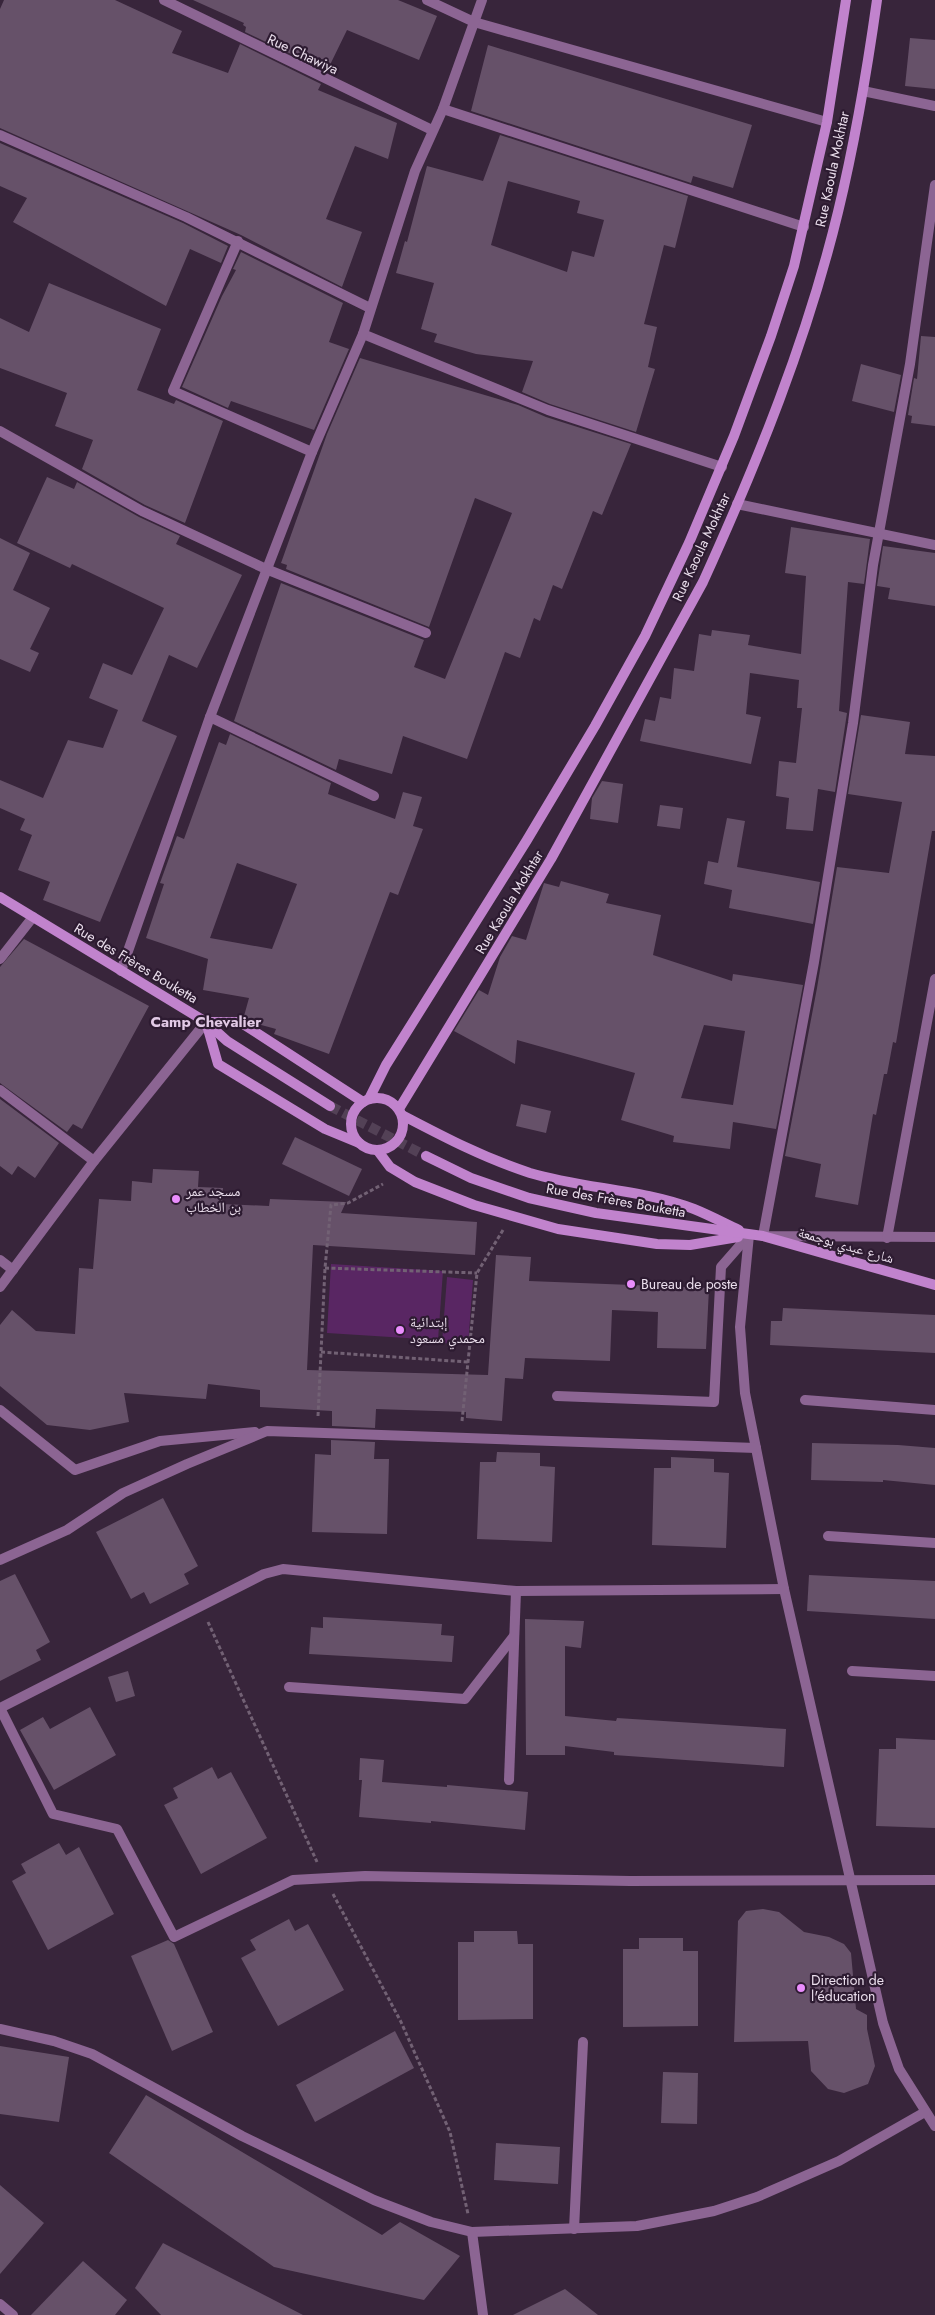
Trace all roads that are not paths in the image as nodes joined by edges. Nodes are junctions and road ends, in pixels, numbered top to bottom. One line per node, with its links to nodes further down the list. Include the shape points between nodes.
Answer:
1 (164, 0): 11 (street, Rue Chawiya)
2 (427, 0): 6 (street)
3 (482, 0): 6 (street)
4 (846, 0): 10 (main road, Rue Kaoula Mokhtar)
5 (878, 0): 7 (main road, Rue Kaoula Mokhtar)
6 (474, 22): 9 (street); 10 (street)
7 (863, 91): 8 (street); 21 (main road, Rue Kaoula Mokhtar, via 838,213 819,280 785,382)
8 (935, 106)
9 (443, 109): 11 (street); 14 (street)
10 (826, 122): 14 (main road, Rue Kaoula Mokhtar)
11 (432, 130): 16 (street, via 415,171)
12 (0, 135): 15 (street)
13 (935, 185): 22 (street, via 910,364)
14 (804, 227): 20 (main road, Rue Kaoula Mokhtar, via 771,336)
15 (238, 241): 16 (street); 19 (street, via 174,390)
16 (370, 308): 17 (street)
17 (363, 334): 19 (street); 20 (street, via 548,410)
18 (0, 431): 24 (street, via 142,511)
19 (312, 452): 24 (street)
20 (722, 467): 35 (main road, Rue Kaoula Mokhtar, via 670,585 631,663 527,840)
21 (737, 504): 22 (street); 37 (main road, Rue Kaoula Mokhtar, via 703,582 551,859)
22 (878, 534): 23 (street); 43 (street, via 853,723)
23 (935, 545)
24 (266, 569): 25 (street); 26 (street)
25 (426, 633)
26 (210, 717): 27 (street); 31 (street)
27 (374, 796)
28 (0, 897): 29 (main road, Rue des Frères Bouketta)
29 (33, 917): 30 (street); 31 (main road, Rue des Frères Bouketta)
30 (0, 959)
31 (121, 971): 33 (main road, Rue des Frères Bouketta)
32 (935, 979): 45 (street)
33 (206, 1022): 35 (main road, via 240,1022); 36 (main road, Rue des Frères Bouketta, via 227,1041); 38 (main road, via 218,1064 325,1129); 41 (street)
34 (0, 1090): 41 (street)
35 (366, 1100): 37 (main road, via 389,1100); 38 (main road, via 352,1116 351,1126)
36 (330, 1106)
37 (401, 1112): 39 (main road, via 404,1123 399,1139); 42 (main road, via 451,1142 507,1165 546,1177 694,1209)
38 (359, 1143): 39 (main road)
39 (378, 1151): 42 (main road, via 390,1168 402,1175 474,1205 584,1234 690,1245)
40 (426, 1156): 42 (main road, Rue des Frères Bouketta, via 490,1185 529,1198)
41 (94, 1161): 47 (street)
42 (749, 1235): 43 (main road, شارع عبدي بوجمعة); 50 (street, via 722,1267 714,1402); 55 (street, via 740,1327 745,1393)
43 (763, 1236): 45 (street); 48 (main road, شارع عبدي بوجمعة)
44 (935, 1237): 45 (street)
45 (887, 1238)
46 (0, 1260): 47 (street)
47 (13, 1270): 49 (street)
48 (935, 1285)
49 (0, 1286)
50 (556, 1396)
51 (805, 1400): 53 (street)
52 (0, 1410): 54 (street, via 75,1470 160,1441)
53 (935, 1410)
54 (267, 1431): 55 (street); 58 (street, via 124,1493 67,1530)
55 (756, 1448): 59 (street)
56 (828, 1536): 57 (street)
57 (935, 1543)
58 (0, 1560)
59 (784, 1590): 60 (street); 68 (street)
60 (516, 1591): 61 (street); 65 (street, via 293,1568 264,1574)
61 (514, 1636): 64 (street, via 465,1699); 66 (street)
62 (852, 1671): 63 (street)
63 (935, 1676)
64 (289, 1687)
65 (0, 1708): 68 (street, via 53,1814 117,1829 174,1937 293,1880 365,1876)
66 (509, 1780)
67 (935, 1880): 68 (street)
68 (850, 1881): 71 (street, via 882,2023 899,2069)
69 (0, 2029): 74 (street, via 54,2041 92,2054 242,2136 374,2200 430,2222)
70 (583, 2042): 73 (street)
71 (925, 2112): 72 (street); 73 (street, via 839,2161 714,2212 638,2226)
72 (935, 2126)
73 (574, 2229): 74 (street)
74 (472, 2232): 77 (street)
75 (0, 2304): 76 (street)
76 (14, 2315)
77 (483, 2315)

